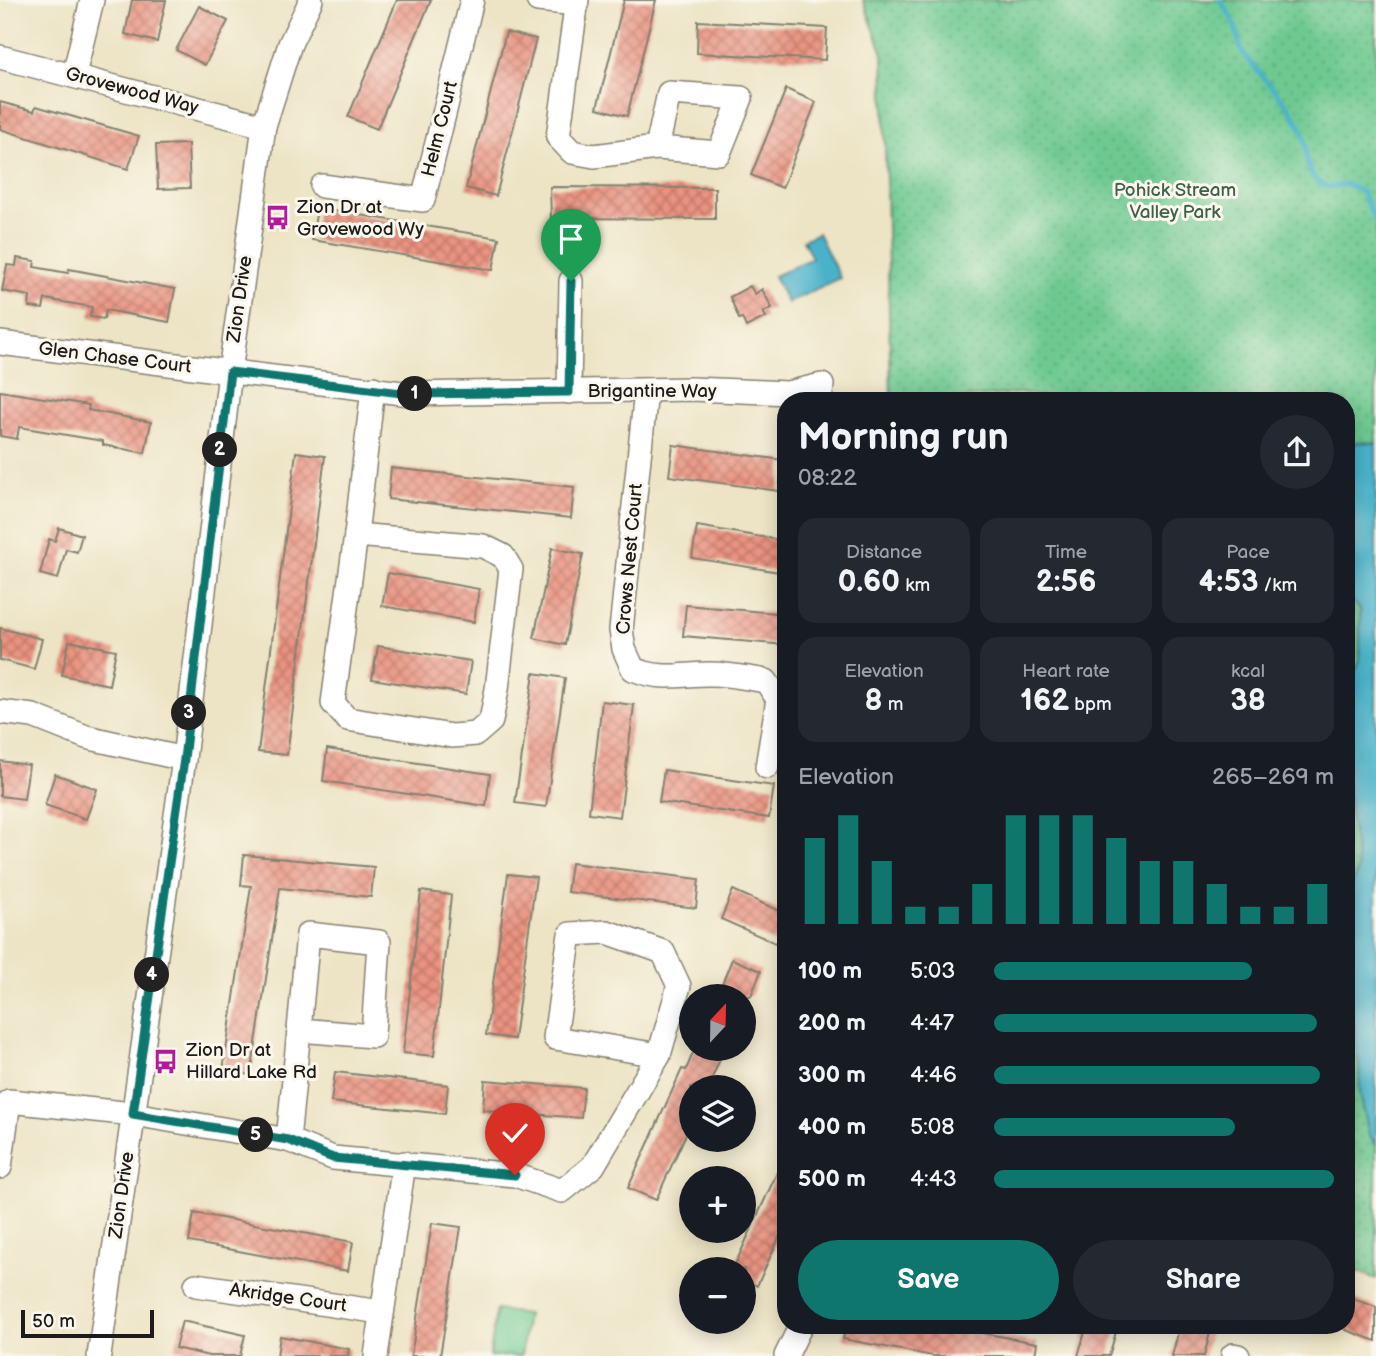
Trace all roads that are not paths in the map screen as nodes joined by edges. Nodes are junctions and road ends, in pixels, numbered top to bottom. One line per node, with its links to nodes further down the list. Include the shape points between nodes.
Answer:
1 (92, 0): 7 (street)
2 (311, 0): 8 (street, Zion Drive, via 290,44)
3 (472, 0): 10 (street, Helm Court, via 423,200)
4 (538, 0): 5 (street)
5 (577, 2): 9 (street, via 558,137 572,152 594,156)
6 (0, 57): 7 (street, Grovewood Way)
7 (74, 75): 8 (street, Grovewood Way)
8 (264, 126): 13 (street, Zion Drive)
9 (657, 148)
10 (322, 186)
11 (571, 281): 16 (street)
12 (0, 344): 13 (street, Glen Chase Court)
13 (230, 372): 14 (street, Brigantine Way); 22 (street, Zion Drive)
14 (373, 388): 16 (street, Brigantine Way, via 410,394); 18 (street)
15 (646, 390): 16 (street, Brigantine Way); 17 (street, Brigantine Way); 19 (street, Crows Nest Court, via 621,630 624,649 634,669 651,676 711,674 766,681)
16 (569, 392)
17 (777, 393)
18 (356, 535): 18 (street, via 333,703 347,719 452,736 476,734 491,721 511,569 503,556 483,546)
19 (777, 698)
20 (777, 705): 23 (street, Crows Nest Court)
21 (0, 712): 22 (street, via 33,716 86,737)
22 (184, 759): 26 (street, Zion Drive)
23 (767, 767)
24 (299, 1030): 24 (street, via 308,934 379,942 373,1037); 27 (street)
25 (659, 1055): 25 (street, via 679,986 663,952 607,932 570,934 555,1038); 28 (street, via 593,1166 562,1191 515,1175)
26 (133, 1114): 27 (street); 29 (street, via 9,1101); 33 (street, Zion Drive)
27 (288, 1140): 28 (street, via 333,1158)
28 (404, 1163): 31 (street)
29 (0, 1167)
30 (196, 1285): 31 (street, Akridge Court)
31 (381, 1312): 34 (street)
32 (797, 1334): 35 (street)
33 (99, 1356)
34 (376, 1356)
35 (786, 1356)

